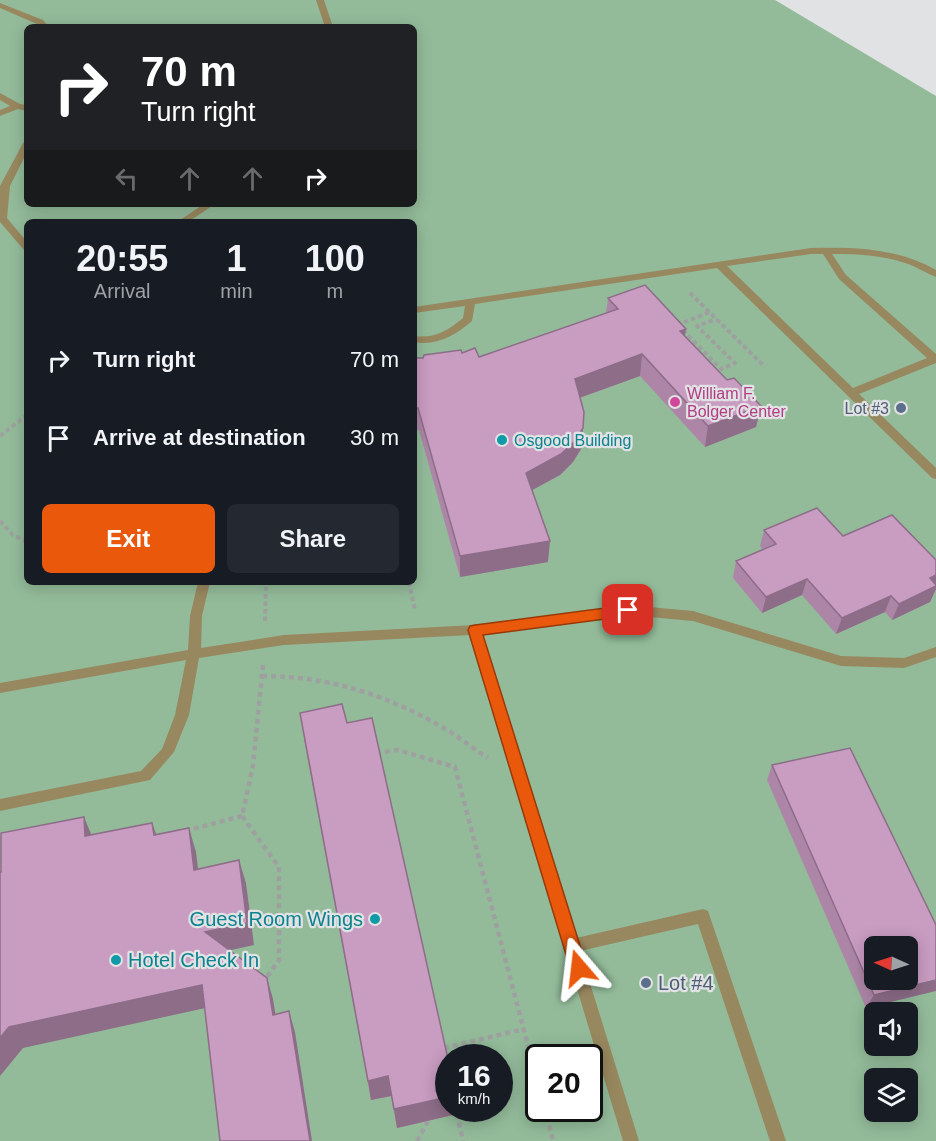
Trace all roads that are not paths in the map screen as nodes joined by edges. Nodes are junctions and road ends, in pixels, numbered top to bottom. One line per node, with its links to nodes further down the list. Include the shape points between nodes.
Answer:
1 (320, 0): 4 (lane)
2 (0, 5): 3 (lane)
3 (42, 24)
4 (328, 24)
5 (0, 96): 6 (lane)
6 (17, 106): 7 (lane); 8 (lane)
7 (24, 107)
8 (0, 113)
9 (24, 149): 12 (lane, via 5,186 2,218)
10 (205, 207): 11 (lane)
11 (187, 219)
12 (24, 244)
13 (825, 251): 14 (lane); 15 (lane, via 888,255); 19 (lane, via 842,277)
14 (719, 264): 16 (lane); 20 (lane)
15 (936, 274)
16 (470, 303): 17 (lane); 18 (lane, via 468,319 455,331)
17 (417, 310)
18 (417, 340)
19 (936, 359): 20 (lane)
20 (850, 393): 21 (lane)
21 (936, 475)
22 (203, 585): 25 (lane, via 196,616)
23 (475, 630): 24 (lane, via 628,610 693,616 841,661 904,663); 25 (lane, via 265,643); 28 (lane)
24 (936, 652)
25 (194, 654): 26 (lane); 27 (lane, via 182,715 167,752 145,776)
26 (0, 688)
27 (0, 805)
28 (572, 946): 29 (lane); 30 (lane, via 703,916)
29 (632, 1141)
30 (778, 1141)

